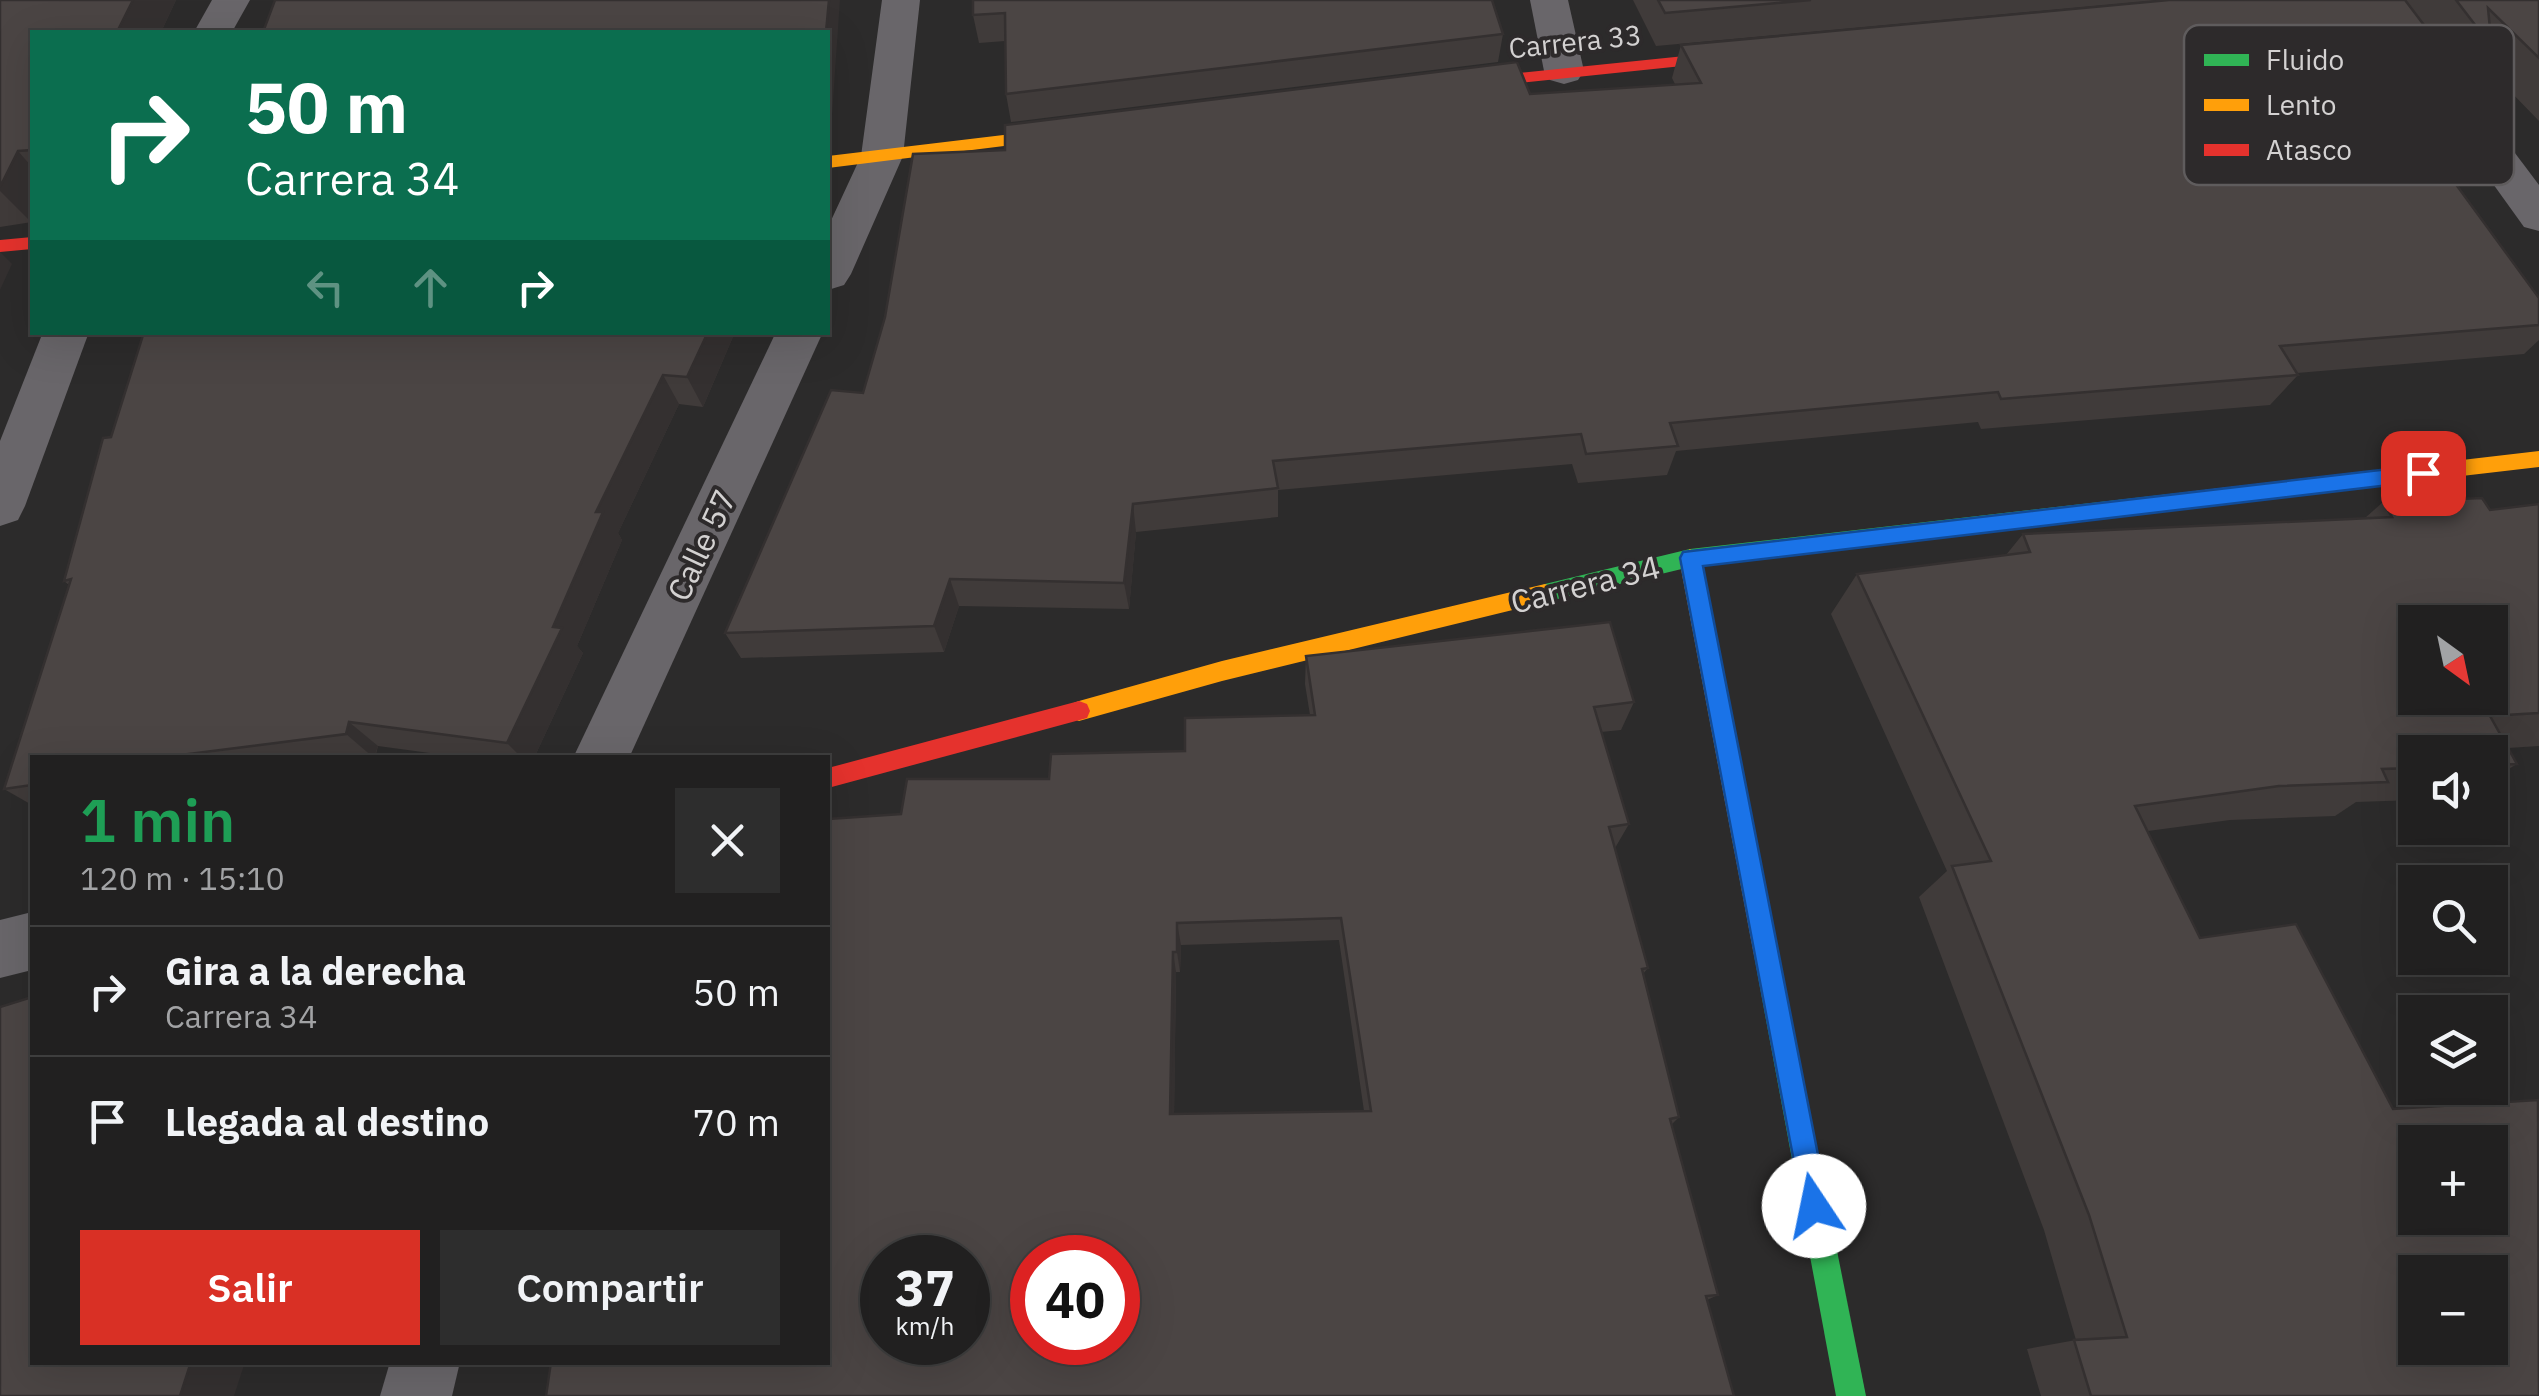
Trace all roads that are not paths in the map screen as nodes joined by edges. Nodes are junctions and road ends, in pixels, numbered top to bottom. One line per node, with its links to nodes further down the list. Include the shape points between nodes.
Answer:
1 (231, 0): 6 (street)
2 (901, 0): 11 (street)
3 (1549, 0): 8 (street)
4 (2380, 0): 5 (street)
5 (2398, 25)
6 (214, 30)
7 (1780, 51): 8 (street, Carrera 33)
8 (1564, 71): 9 (street, Carrera 33)
9 (1427, 88)
10 (1096, 130): 11 (street)
11 (882, 156): 12 (street); 17 (street)
12 (830, 162)
13 (2514, 182): 14 (street)
14 (2539, 216)
15 (30, 243): 16 (street)
16 (0, 246)
17 (830, 270)
18 (65, 335): 21 (street)
19 (799, 335): 23 (street, Calle 57)
20 (2539, 459): 22 (street, Carrera 34)
21 (0, 506)
22 (1690, 558): 24 (street, Carrera 34, via 1222,672); 29 (street)
23 (602, 755)
24 (830, 778)
25 (30, 942): 26 (street)
26 (0, 948)
27 (424, 1365): 28 (street)
28 (416, 1396)
29 (1850, 1396)

